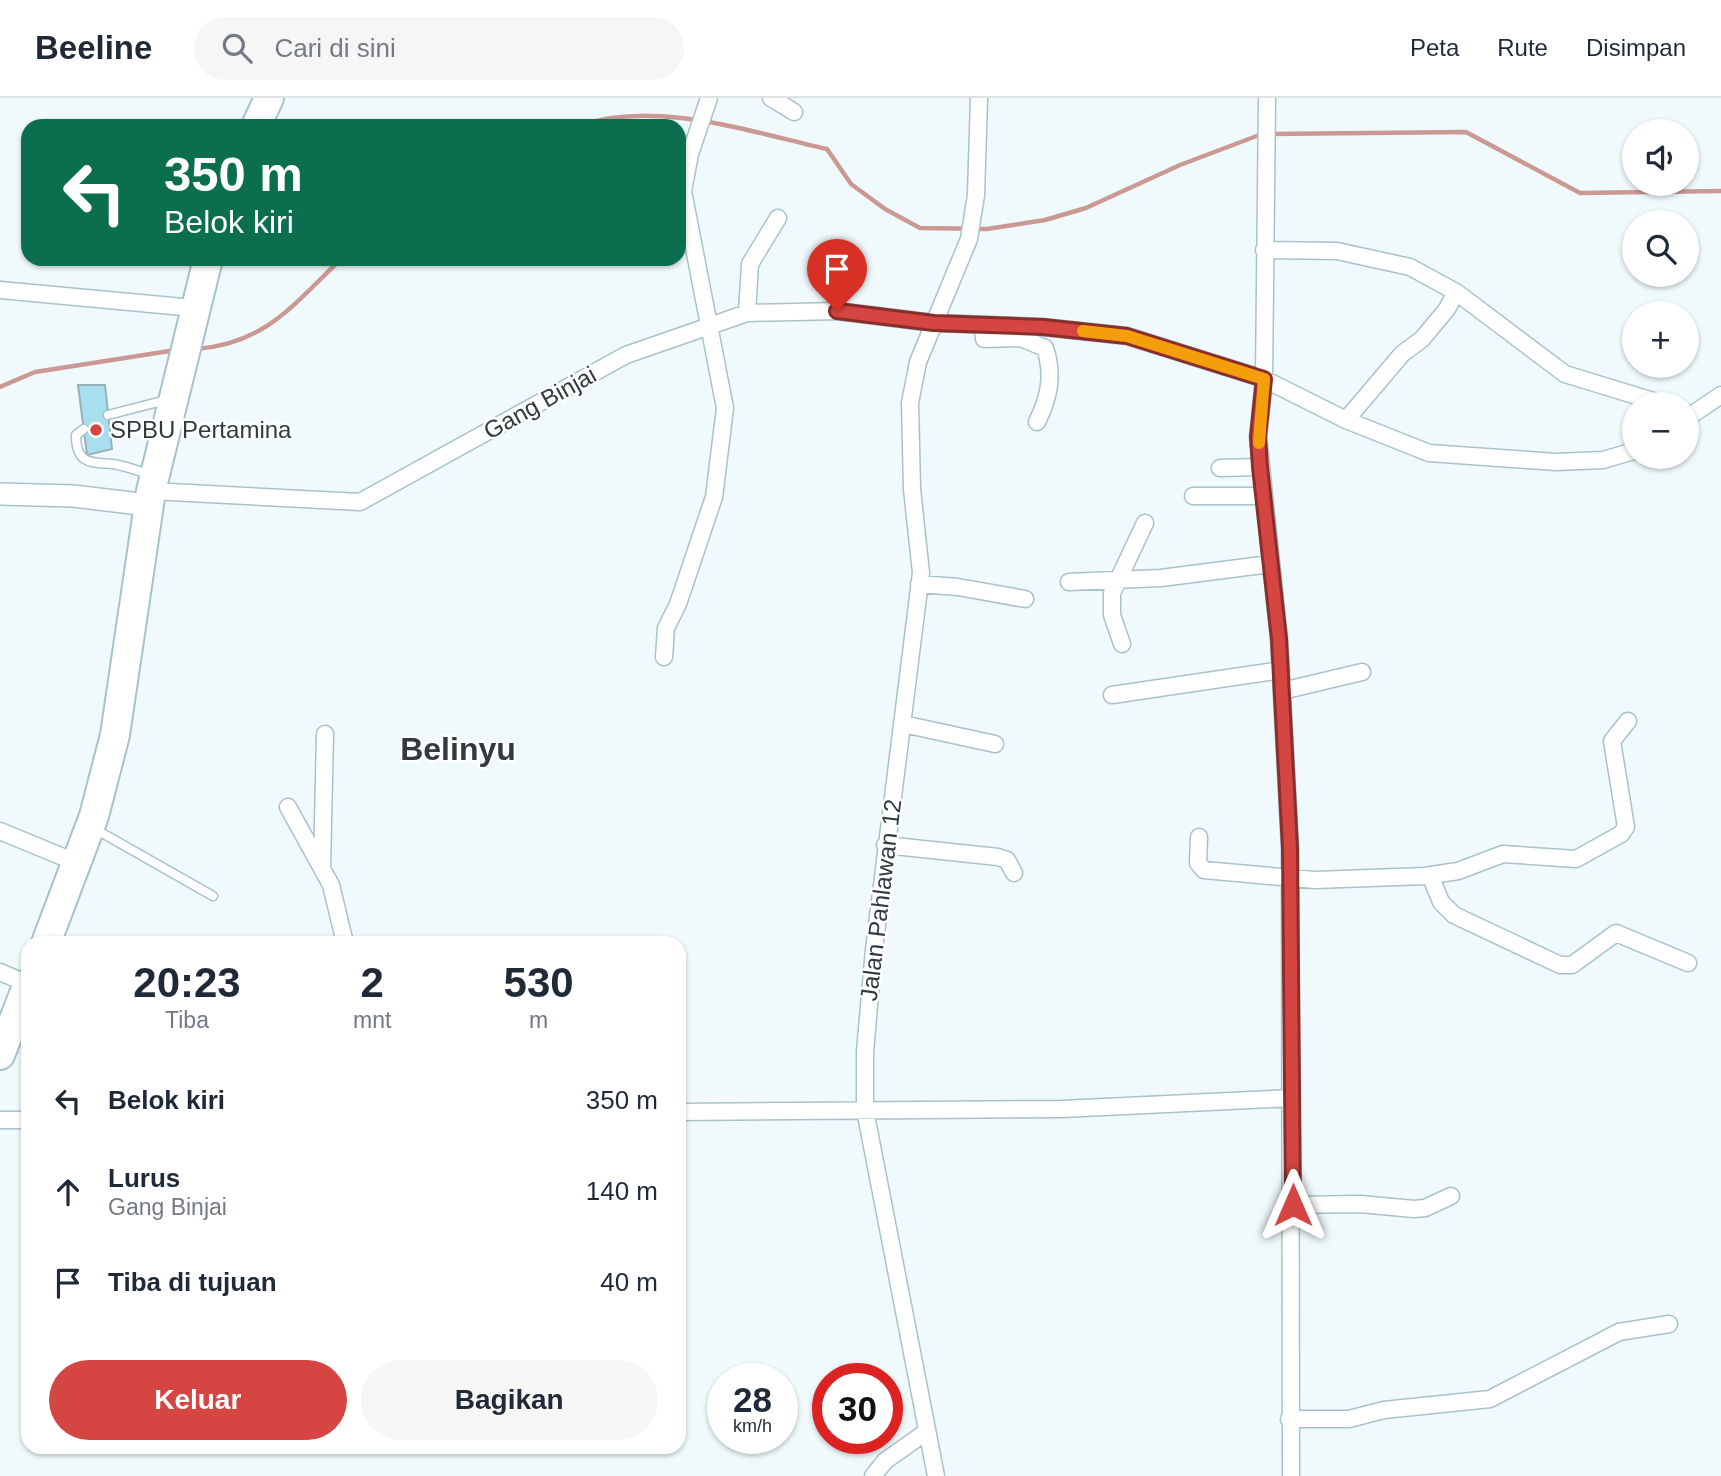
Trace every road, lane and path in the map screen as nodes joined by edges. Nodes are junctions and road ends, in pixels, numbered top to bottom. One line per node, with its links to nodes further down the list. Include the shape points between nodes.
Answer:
1 (269, 98): 7 (highway)
2 (771, 98): 6 (street)
3 (979, 98): 17 (street, Jalan Pahlawan 12, via 976,195 969,239)
4 (1267, 98): 11 (street)
5 (706, 104): 8 (street)
6 (794, 112)
7 (259, 119)
8 (686, 178)
9 (686, 207): 19 (street)
10 (778, 218): 16 (street, via 750,264)
11 (1264, 250): 14 (street, via 1337,251 1410,267); 20 (street)
12 (206, 266): 15 (highway)
13 (0, 290): 15 (street)
14 (1456, 292): 21 (street, via 1565,374); 26 (street, via 1430,329 1402,354)
15 (194, 309): 23 (highway)
16 (747, 313): 17 (street, Gang Binjai, via 837,311); 19 (street, Gang Binjai)
17 (934, 323): 18 (street, Gang Binjai); 40 (street, Jalan Pahlawan 12, via 918,362 910,403)
18 (983, 325): 20 (street, Gang Binjai, via 1127,336); 27 (street, via 984,339 1021,338 1045,348 1050,388)
19 (708, 328): 32 (street, Gang Binjai, via 626,355 360,502); 43 (street, via 725,408 714,497 666,628)
20 (1264, 379): 26 (street, Gang Binjai); 30 (street)
21 (1624, 392)
22 (1721, 396): 24 (street)
23 (172, 398): 25 (lane); 32 (highway)
24 (1699, 410)
25 (108, 415)
26 (1346, 421): 29 (street, Gang Binjai, via 1429,453 1556,462)
27 (1037, 422)
28 (83, 429): 32 (lane, via 76,435 76,447 83,459 92,464 115,464)
29 (1622, 454)
30 (1260, 467): 31 (street); 35 (street)
31 (1220, 468)
32 (151, 490): 33 (street, via 74,496); 53 (highway, via 115,735)
33 (0, 494)
34 (1193, 496): 35 (street)
35 (1263, 496): 37 (street)
36 (1145, 523): 38 (street)
37 (1270, 564): 38 (street); 44 (street)
38 (1119, 580): 39 (street); 42 (street, via 1110,604)
39 (1069, 582)
40 (919, 584): 41 (street); 49 (street, Jalan Pahlawan 12)
41 (1025, 599)
42 (1122, 644)
43 (664, 657)
44 (1281, 670): 46 (street); 47 (street)
45 (1362, 672): 46 (street)
46 (1282, 691): 61 (street)
47 (1112, 695)
48 (1628, 721): 60 (street, via 1612,741 1626,821 1621,834 1576,859 1503,854 1458,871)
49 (903, 724): 51 (street); 56 (street, Jalan Pahlawan 12)
50 (325, 734): 58 (street)
51 (995, 744)
52 (288, 807): 58 (street)
53 (90, 825): 57 (highway); 62 (lane)
54 (0, 831): 57 (street)
55 (1199, 837): 61 (street, via 1198,863 1205,870)
56 (885, 845): 59 (street, via 998,857 1007,860); 71 (street, Jalan Pahlawan 12, via 865,1052)
57 (75, 862): 63 (highway)
58 (322, 869): 64 (street, via 331,885)
59 (1014, 873)
60 (1430, 875): 61 (street); 65 (street, via 1441,902 1454,915 1560,965 1572,965 1616,933)
61 (1289, 877): 70 (street)
62 (213, 896)
63 (49, 936)
64 (343, 936)
65 (1688, 963)
66 (0, 972): 67 (street)
67 (21, 981)
68 (21, 1002): 69 (highway)
69 (0, 1055)
70 (1292, 1098): 71 (street, via 1062,1109); 76 (street)
71 (865, 1110): 72 (street); 79 (street, Jalan Pahlawan 12)
72 (686, 1112)
73 (0, 1120): 74 (street)
74 (21, 1120)
75 (1451, 1196): 76 (street, via 1414,1209)
76 (1293, 1205): 78 (street)
77 (1669, 1324): 78 (street, via 1619,1332 1490,1399 1384,1410 1349,1419)
78 (1289, 1419): 82 (street)
79 (926, 1432): 80 (street, via 885,1461); 81 (street, Jalan Pahlawan 12)
80 (873, 1476)
81 (936, 1476)
82 (1291, 1476)

